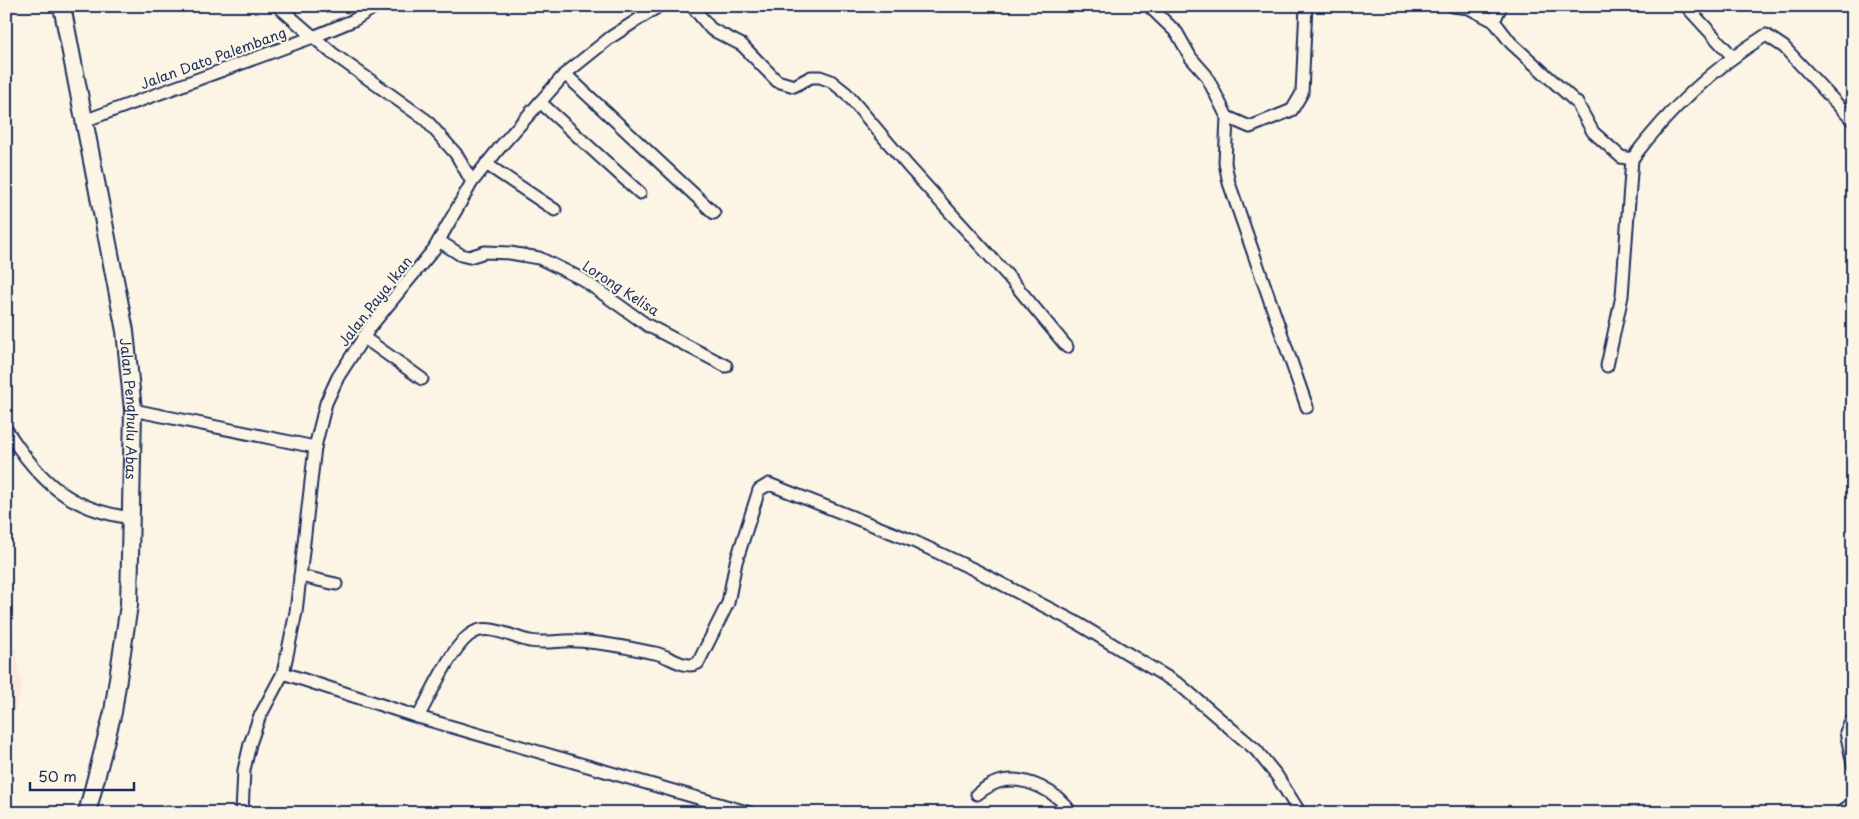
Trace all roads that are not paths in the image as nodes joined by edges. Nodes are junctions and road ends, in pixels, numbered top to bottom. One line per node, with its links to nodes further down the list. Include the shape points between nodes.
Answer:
1 (62, 6): 17 (main road, Jalan Penghulu Abas)
2 (278, 6): 12 (street)
3 (376, 6): 12 (street, Jalan Dato Palembang, via 354,20)
4 (659, 6): 14 (street, Jalan Paya Ikan, via 596,48)
5 (692, 6): 27 (street, via 710,29 742,45 777,81 794,86 820,77 832,81 846,93)
6 (1150, 6): 16 (street, via 1177,33 1191,58 1206,75)
7 (1306, 6): 16 (street, via 1302,94 1292,110 1250,127)
8 (1452, 6): 11 (street, via 1469,8)
9 (1501, 6): 11 (street)
10 (1686, 6): 13 (street)
11 (1494, 21): 19 (street, via 1511,43 1577,103 1594,132 1620,157)
12 (313, 37): 17 (street, Jalan Dato Palembang); 21 (street, via 426,120 456,154)
13 (1732, 56): 18 (street, via 1766,35 1784,48); 19 (street, via 1668,113)
14 (565, 74): 15 (street, Jalan Paya Ikan); 24 (street)
15 (540, 102): 20 (street, Jalan Paya Ikan); 22 (street)
16 (1227, 117): 31 (street, via 1225,163 1229,184)
17 (84, 121): 32 (main road, Jalan Penghulu Abas, via 125,331)
18 (1853, 121)
19 (1632, 160): 29 (street, via 1622,296)
20 (486, 164): 21 (street, Jalan Paya Ikan); 23 (street)
21 (472, 182): 25 (street, Jalan Paya Ikan)
22 (640, 193)
23 (555, 210)
24 (714, 213)
25 (439, 241): 26 (street, Jalan Paya Ikan); 28 (street, Lorong Kelisa, via 460,255 485,252 538,258 582,279 647,324)
26 (363, 337): 30 (street); 34 (street, Jalan Paya Ikan, via 330,394)
27 (1067, 347)
28 (726, 366)
29 (1607, 366)
30 (422, 379)
31 (1307, 407)
32 (133, 410): 34 (street); 35 (main road, Jalan Penghulu Abas)
33 (6, 430): 35 (street, via 33,466 59,492 106,515)
34 (315, 447): 36 (street, Jalan Paya Ikan)
35 (132, 518): 44 (main road, Jalan Penghulu Abas, via 129,605 113,712)
36 (300, 576): 37 (street); 38 (street, Jalan Paya Ikan, via 296,612)
37 (336, 584)
38 (282, 673): 39 (street); 45 (street, Jalan Paya Ikan, via 250,744 244,770)
39 (418, 717): 46 (street); 48 (street, via 464,639 484,629 531,641 618,645 688,665 698,663 728,603 736,562 759,490 769,484 974,569 1077,623 1180,685 1256,750)
40 (1853, 718): 41 (street, via 1846,732)
41 (1853, 764)
42 (977, 794): 47 (street, via 996,783 1016,780 1055,795)
43 (1853, 802): 49 (street)
44 (87, 813)
45 (242, 813)
46 (750, 813)
47 (1070, 813)
48 (1300, 813)
49 (1841, 813)

